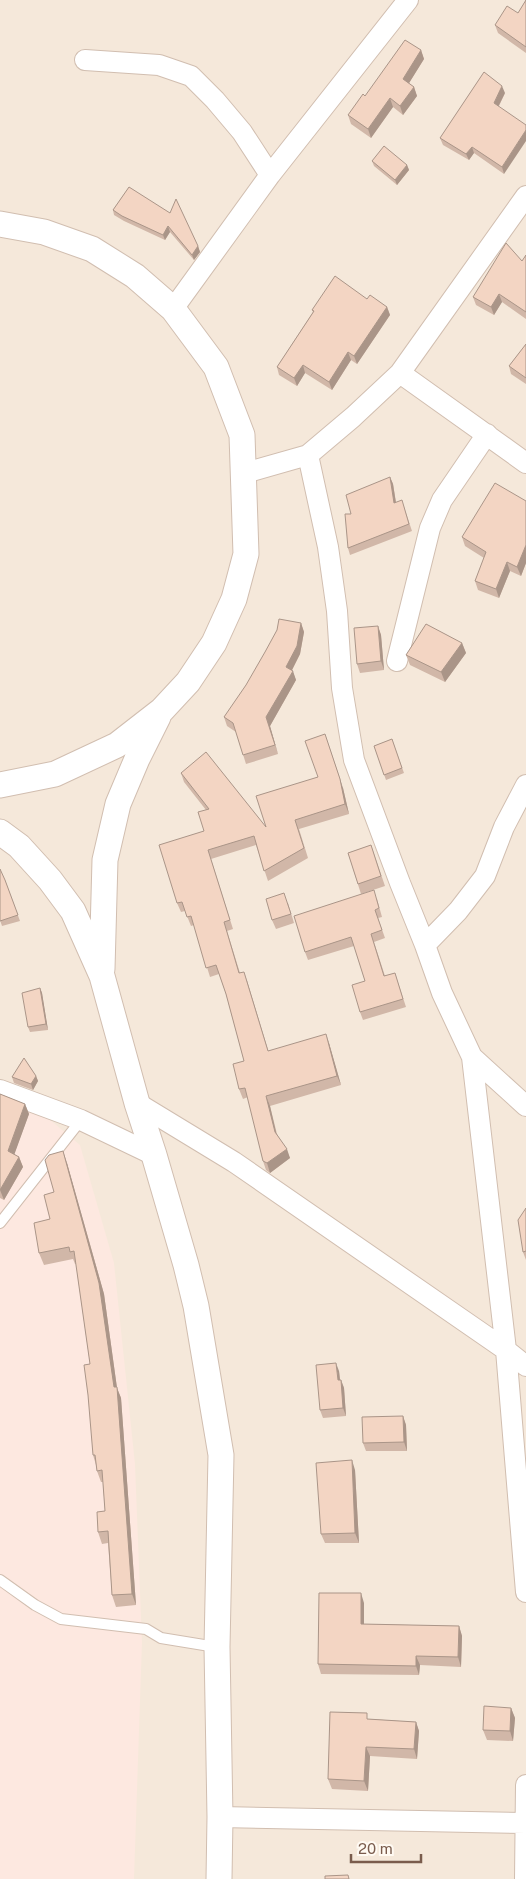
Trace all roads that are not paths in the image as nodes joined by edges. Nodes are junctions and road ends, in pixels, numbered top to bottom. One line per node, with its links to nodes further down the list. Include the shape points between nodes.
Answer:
1 (408, 0): 3 (street)
2 (85, 60): 3 (street, via 159,65 191,76 242,132)
3 (270, 175): 6 (street)
4 (526, 196): 7 (street)
5 (0, 224): 6 (street, via 44,232 92,249 136,276)
6 (173, 309): 11 (street, via 216,367 242,435)
7 (400, 373): 8 (street); 9 (street)
8 (486, 434): 10 (street); 12 (street, via 442,500 430,528)
9 (308, 456): 11 (street); 17 (street, via 328,546 337,611 342,688 354,760)
10 (526, 463)
11 (245, 473): 13 (street, via 246,554 234,600 214,643 188,682)
12 (397, 661)
13 (162, 710): 14 (street, via 117,745 56,774); 18 (street, via 118,804 105,860)
14 (0, 785)
15 (526, 786): 17 (street, via 504,828 485,876 458,911)
16 (0, 832): 18 (street, via 19,846 73,911)
17 (425, 945): 19 (street, via 442,993)
18 (102, 976): 21 (street)
19 (472, 1057): 22 (street); 26 (street)
20 (0, 1090): 23 (street)
21 (137, 1103): 24 (street); 26 (street, via 234,1162)
22 (526, 1106)
23 (80, 1120): 24 (street); 25 (lane)
24 (154, 1155): 30 (street, via 196,1306 221,1455)
25 (0, 1223)
26 (506, 1350): 27 (street); 29 (street)
27 (526, 1366)
28 (0, 1580): 30 (lane, via 61,1619 146,1629 160,1638)
29 (526, 1592)
30 (217, 1647): 32 (street)
31 (526, 1785): 33 (street)
32 (220, 1817): 33 (street); 34 (street)
33 (525, 1823): 35 (street)
34 (219, 1879)
35 (525, 1879)

